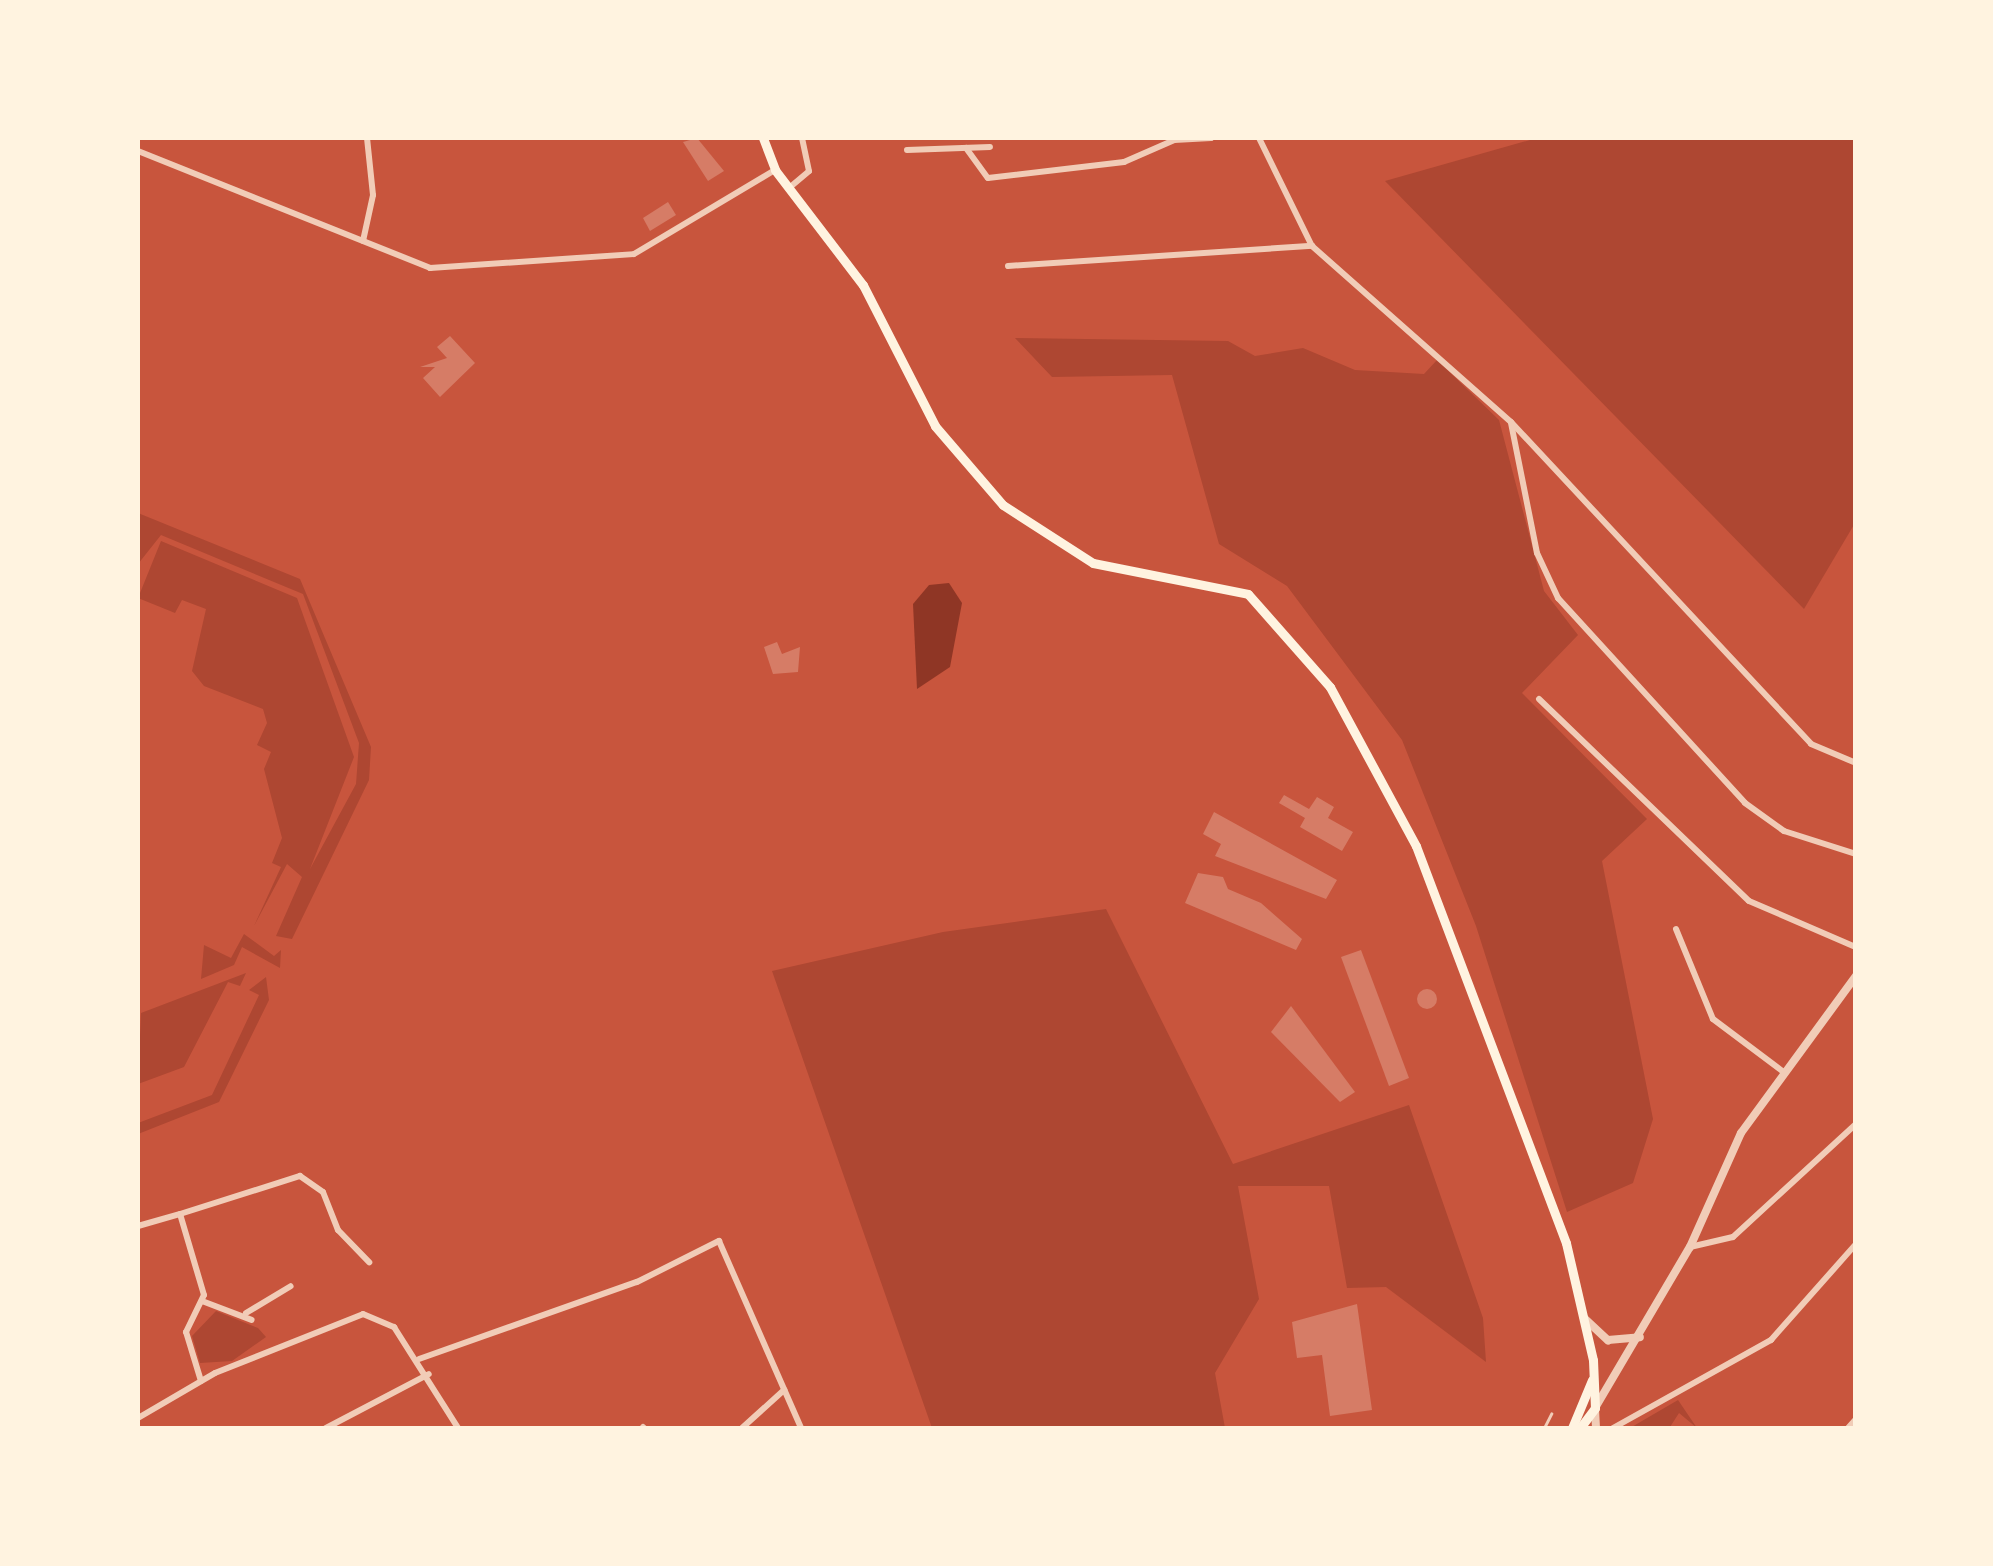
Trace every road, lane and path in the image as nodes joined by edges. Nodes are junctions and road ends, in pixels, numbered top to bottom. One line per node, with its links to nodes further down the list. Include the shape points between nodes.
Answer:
1 (367, 138): 13 (street, via 373,195)
2 (763, 138): 11 (main road)
3 (802, 138): 12 (street, via 809,171)
4 (1211, 138): 6 (street)
5 (1259, 138): 14 (street)
6 (1172, 139): 8 (street, via 1124,162 988,178)
7 (990, 147): 8 (street)
8 (966, 148): 9 (street)
9 (907, 150)
10 (138, 151): 13 (street)
11 (776, 170): 12 (main road); 13 (street, via 634,254 430,268)
12 (788, 188): 33 (main road, via 863,285 935,426 1003,505 1093,563 1248,594 1330,688 1416,846 1552,1204)
13 (363, 241)
14 (1312, 246): 15 (street); 16 (street)
15 (1008, 266)
16 (1511, 422): 18 (street, via 1811,744); 19 (street, via 1537,552 1558,598 1746,803 1784,832)
17 (1539, 698): 21 (street, via 1749,901)
18 (1856, 764)
19 (1856, 854)
20 (1676, 928): 23 (street, via 1713,1019)
21 (1856, 947)
22 (1856, 976): 23 (street)
23 (1785, 1073): 28 (street, via 1741,1133)
24 (1856, 1124): 28 (street, via 1733,1238)
25 (180, 1214): 26 (street); 29 (street, via 300,1176 323,1192 338,1230); 31 (street)
26 (138, 1226)
27 (1856, 1244): 53 (street, via 1771,1340)
28 (1690, 1247): 35 (street)
29 (369, 1262)
30 (290, 1286): 32 (street)
31 (202, 1302): 32 (street); 39 (street, via 185,1351)
32 (246, 1313): 34 (street)
33 (1584, 1318): 35 (street, via 1608,1340); 38 (main road)
34 (252, 1320)
35 (1640, 1337): 41 (street)
36 (419, 1358): 37 (street); 39 (street, via 394,1326 363,1314); 40 (street, via 637,1282 718,1241)
37 (429, 1374): 45 (street); 46 (street)
38 (1594, 1376): 41 (main road); 50 (main road)
39 (201, 1381): 43 (street)
40 (784, 1390): 47 (street); 48 (street)
41 (1595, 1408): 51 (main road); 52 (street)
42 (1551, 1414): 49 (lane)
43 (138, 1418)
44 (1856, 1419): 54 (street)
45 (326, 1428)
46 (458, 1428)
47 (742, 1428)
48 (801, 1428)
49 (1544, 1428)
50 (1572, 1428)
51 (1580, 1428)
52 (1596, 1428)
53 (1613, 1428)
54 (1848, 1428)

